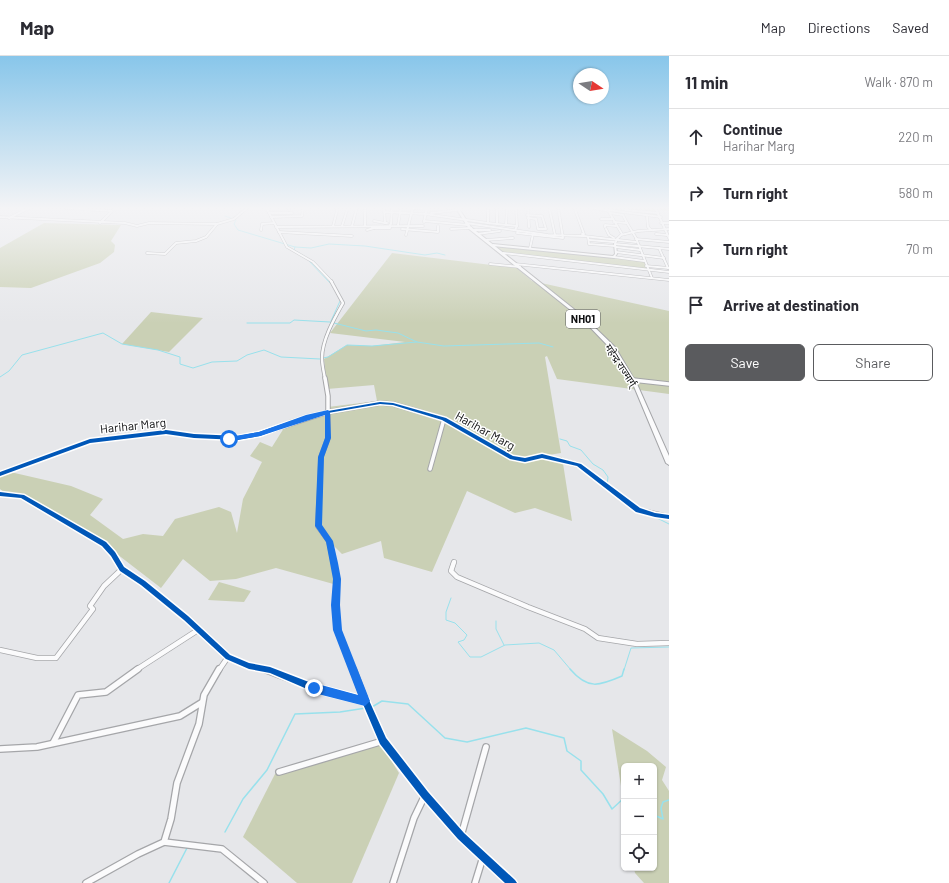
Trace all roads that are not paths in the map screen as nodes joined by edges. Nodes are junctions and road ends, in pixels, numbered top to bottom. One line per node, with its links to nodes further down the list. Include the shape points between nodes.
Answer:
1 (493, 245): 15 (highway, महेन्द्र राज्मार्ग् / NH01)
2 (173, 246): 14 (street, via 165,254)
3 (286, 246): 33 (street, via 302,253 324,273 338,289 343,303 323,349)
4 (500, 246): 9 (street)
5 (615, 246): 13 (street)
6 (624, 246): 12 (street)
7 (635, 246): 8 (street)
8 (638, 246): 10 (street); 12 (street)
9 (530, 248): 17 (street)
10 (659, 248): 11 (street); 18 (street)
11 (669, 249)
12 (640, 250): 16 (street)
13 (616, 252): 16 (street); 17 (street)
14 (147, 253)
15 (503, 253): 21 (highway, महेन्द्र राज्मार्ग् / NH01); 22 (street)
16 (643, 256): 18 (street); 19 (street)
17 (614, 257): 19 (street)
18 (664, 258): 25 (street)
19 (644, 261): 23 (street)
20 (490, 264): 24 (street)
21 (515, 264): 24 (highway, महेन्द्र राज्मार्ग् / NH01); 28 (street)
22 (604, 265): 26 (street); 28 (street)
23 (646, 266): 25 (street); 26 (street)
24 (520, 268): 31 (highway, महेन्द्र राज्मार्ग् / NH01, via 597,331 613,348)
25 (669, 268)
26 (647, 270): 27 (street); 29 (street)
27 (669, 272)
28 (611, 274): 29 (street)
29 (652, 278): 30 (street)
30 (669, 280)
31 (632, 380): 32 (street); 35 (highway, महेन्द्र राज्मार्ग् / NH01)
32 (669, 384)
33 (328, 412): 34 (street, Harihar Marg, via 380,403 393,404); 37 (street, Harihar Marg, via 260,434 238,438 166,432 101,439); 46 (street, via 328,438 321,457 318,526 329,541 335,568 338,630)
34 (444, 419): 36 (street); 39 (street, Harihar Marg, via 512,458 525,460 542,456 579,465 638,510)
35 (669, 463)
36 (430, 469)
37 (0, 474)
38 (0, 494): 41 (street, via 22,496 104,544)
39 (669, 516)
40 (454, 562): 43 (street, via 452,575 585,629 598,638 638,644)
41 (122, 569): 42 (street, via 143,583); 44 (street, via 93,601 90,606 92,612 56,658 42,660)
42 (198, 630): 45 (street); 49 (street, via 106,692 78,695)
43 (669, 643)
44 (0, 650)
45 (228, 657): 46 (street, via 249,666 270,670 314,688); 47 (street)
46 (365, 701): 48 (street)
47 (201, 702): 49 (street, via 180,716); 55 (street, via 199,724 177,784)
48 (383, 742): 52 (street); 53 (street)
49 (53, 743): 51 (street, via 37,747)
50 (486, 747): 54 (street)
51 (0, 749)
52 (279, 772)
53 (425, 795): 54 (street); 60 (street, via 414,818)
54 (461, 836): 56 (street)
55 (164, 842): 57 (street); 59 (street, via 222,849)
56 (483, 857): 61 (street); 62 (street)
57 (92, 881): 58 (street)
58 (86, 883)
59 (264, 883)
60 (393, 883)
61 (475, 883)
62 (512, 883)

